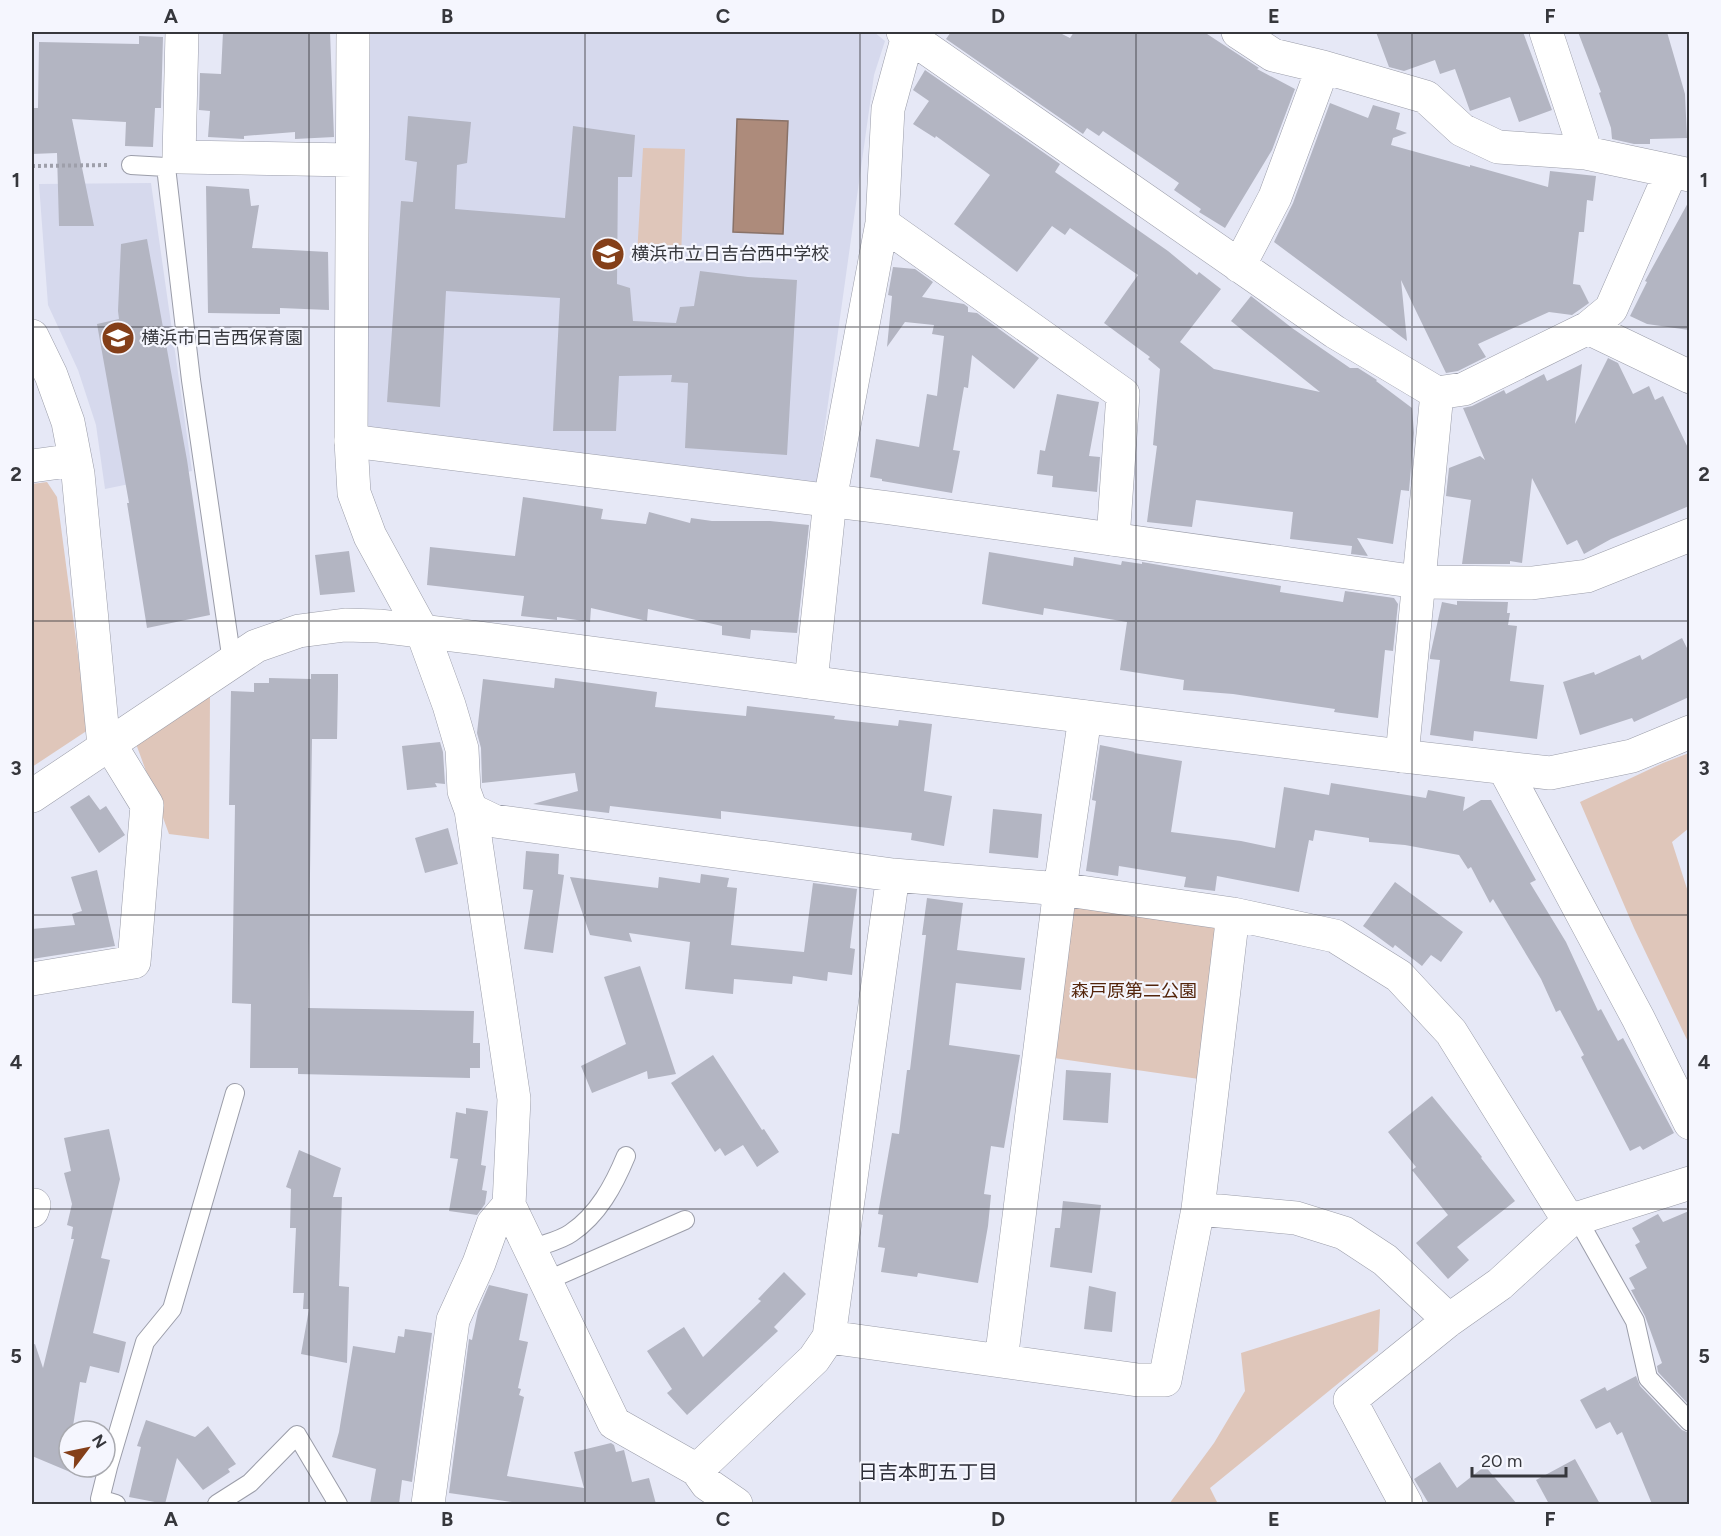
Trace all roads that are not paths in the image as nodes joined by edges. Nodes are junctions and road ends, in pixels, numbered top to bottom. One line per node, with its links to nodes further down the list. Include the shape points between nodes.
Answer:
1 (182, 32): 9 (street)
2 (353, 32): 8 (street)
3 (906, 32): 12 (street, via 888,109); 13 (street)
4 (1238, 32): 6 (street, via 1273,55)
5 (1545, 32): 7 (street)
6 (1323, 67): 7 (street, via 1426,97 1462,130 1498,147); 13 (street, via 1275,197)
7 (1586, 153): 11 (street)
8 (352, 160): 9 (street); 18 (street)
9 (172, 162): 10 (lane); 26 (lane, via 191,380)
10 (130, 165)
11 (1680, 173): 14 (street, via 1611,309)
12 (882, 223): 21 (street); 23 (street, via 1123,394)
13 (1239, 266): 17 (street, via 1335,332)
14 (1588, 328): 16 (street); 17 (street, via 1464,389)
15 (32, 336): 19 (street, via 68,422)
16 (1689, 377)
17 (1437, 393): 24 (street)
18 (351, 441): 21 (street); 25 (street, via 354,493 370,536)
19 (75, 460): 20 (street); 30 (street)
20 (32, 466)
21 (830, 500): 23 (street); 27 (street)
22 (1689, 535): 24 (street, via 1587,576 1532,583)
23 (1113, 539): 24 (street)
24 (1418, 582): 31 (street)
25 (422, 631): 26 (street, via 345,625 299,631 256,646); 27 (street); 34 (street, via 462,749 464,790)
26 (232, 663): 30 (street)
27 (811, 682): 28 (street)
28 (1085, 717): 31 (street); 36 (street)
29 (1689, 732): 32 (street, via 1632,756 1550,773)
30 (107, 745): 33 (street); 38 (street, via 147,805 134,962)
31 (1401, 756): 32 (street)
32 (1504, 768): 40 (street, via 1638,1018)
33 (32, 796)
34 (471, 810): 35 (street, via 494,821); 43 (street, via 514,1099)
35 (892, 875): 36 (street); 50 (street)
36 (1060, 889): 37 (street); 51 (street)
37 (1233, 914): 44 (street); 45 (street, via 1335,936 1399,976 1451,1032)
38 (32, 979)
39 (235, 1093): 54 (lane, via 172,1309 146,1342 108,1467 100,1499)
40 (1689, 1123)
41 (626, 1156): 47 (lane, via 614,1185 592,1214 570,1234)
42 (1689, 1184): 45 (street)
43 (510, 1205): 47 (street); 57 (street, via 493,1224 453,1320)
44 (1198, 1209): 49 (street, via 1296,1218 1344,1233 1385,1260); 51 (street, via 1165,1380 1138,1380)
45 (1573, 1219): 49 (street, via 1500,1284); 52 (lane, via 1635,1321 1648,1378)
46 (685, 1220): 48 (lane)
47 (531, 1249): 48 (street)
48 (546, 1281): 53 (street, via 614,1423)
49 (1449, 1320): 59 (street, via 1350,1400)
50 (830, 1337): 51 (street); 53 (street, via 813,1359)
51 (1001, 1361)
52 (1689, 1422)
53 (697, 1470): 58 (street, via 707,1484)
54 (116, 1504)
55 (217, 1504): 56 (lane, via 250,1483 297,1435)
56 (338, 1504)
57 (428, 1504)
58 (736, 1504)
59 (1406, 1504)

